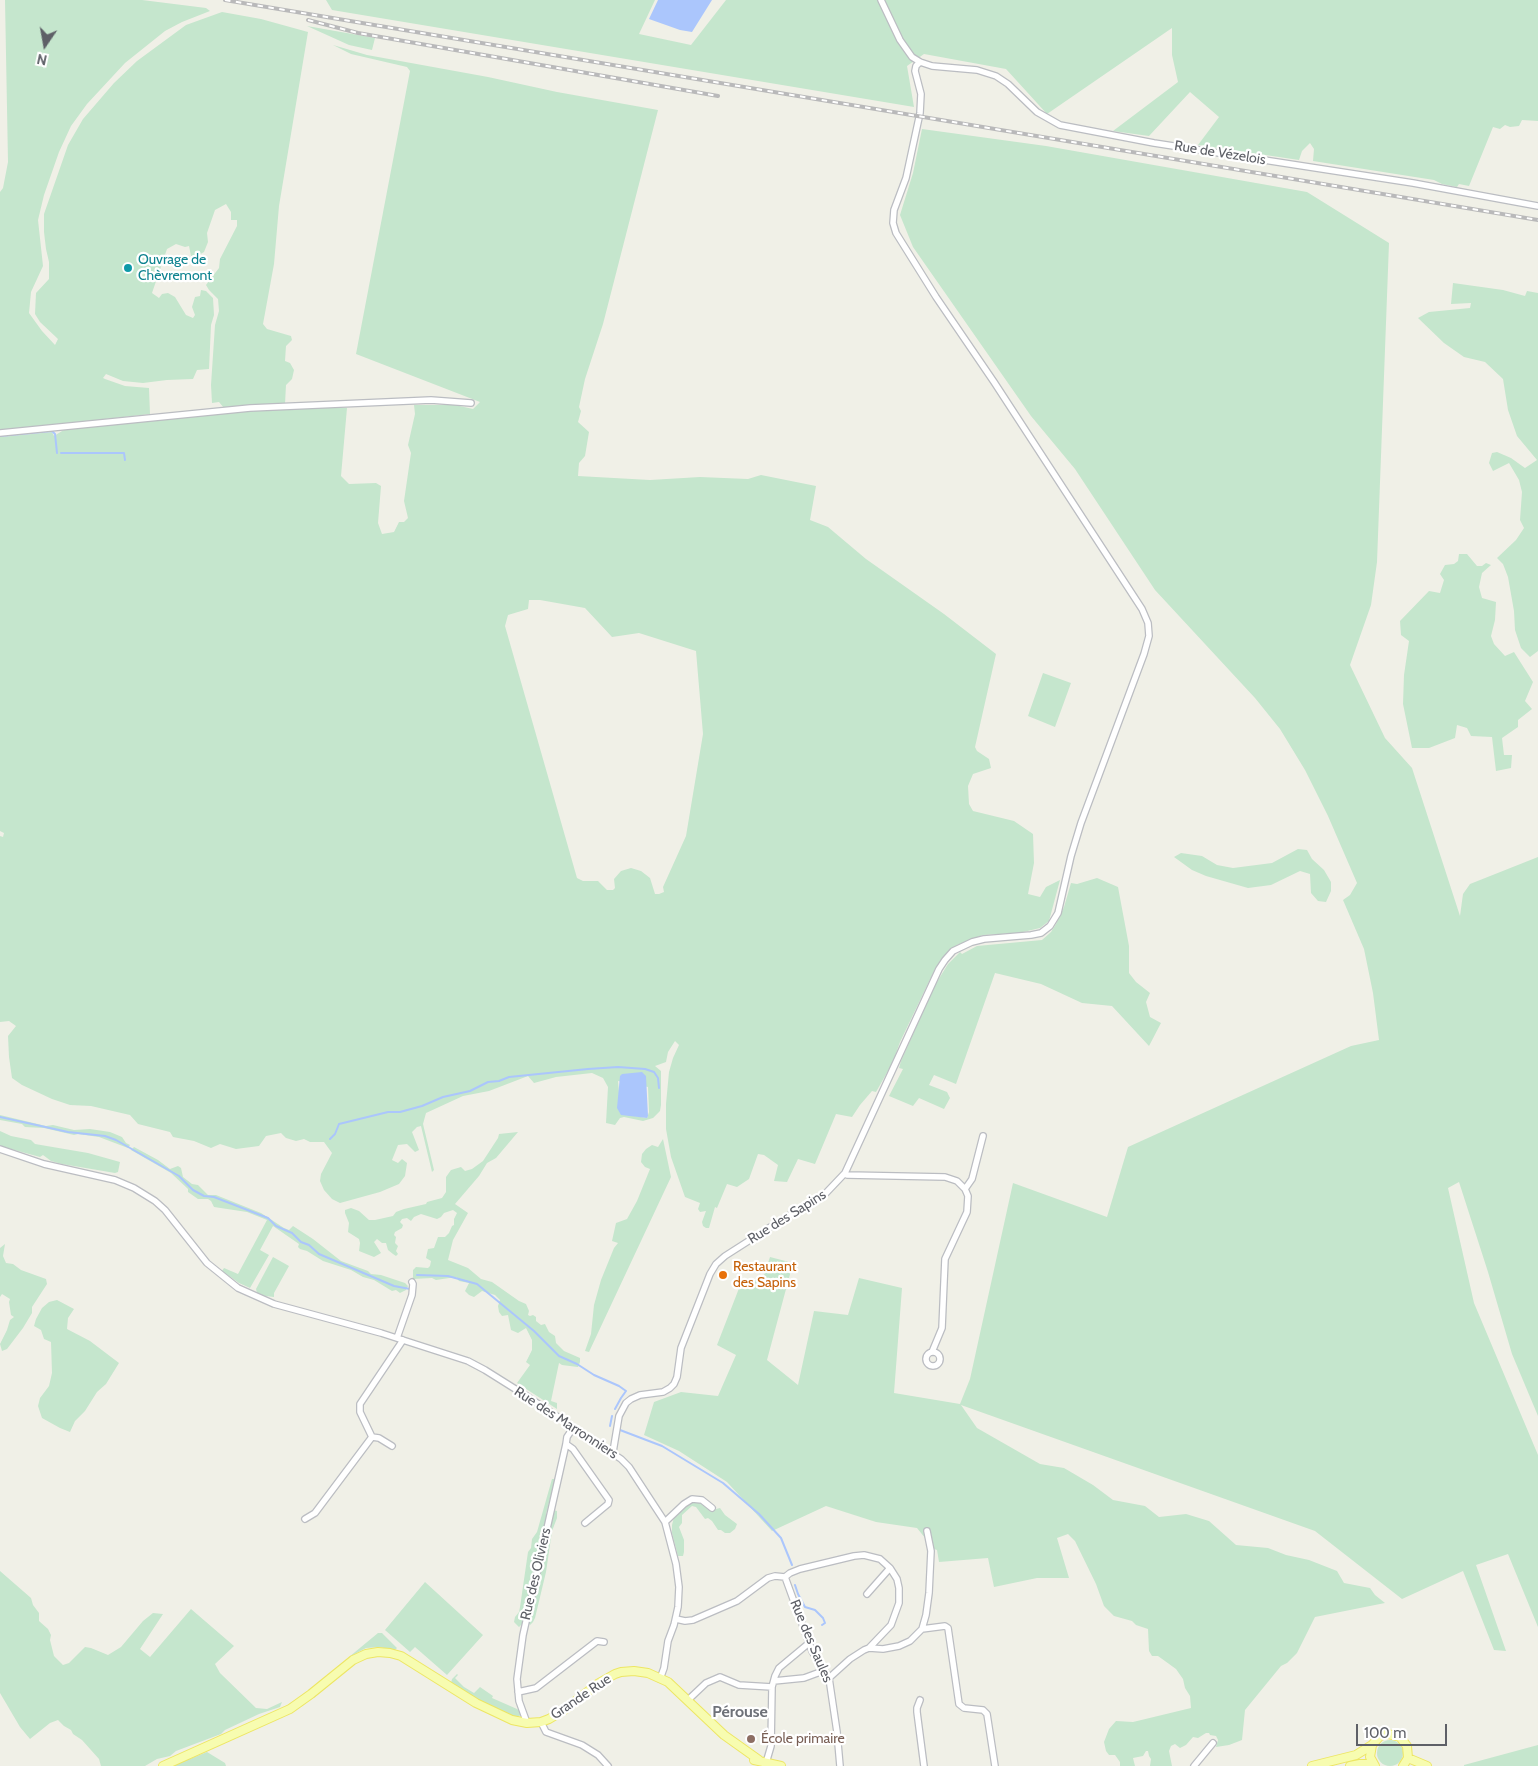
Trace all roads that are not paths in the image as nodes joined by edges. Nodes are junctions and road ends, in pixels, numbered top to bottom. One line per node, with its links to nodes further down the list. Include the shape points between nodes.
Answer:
1 (881, 0): 2 (street, via 904,47)
2 (920, 62): 3 (street, Rue de Vézelois, via 983,71 996,76 1037,112 1067,127); 8 (street, Rue des Sapins, via 915,71 921,108 909,170 894,210 896,233 1142,609 1149,636 1081,823 1054,921 1041,933 984,939 953,951 939,970)
3 (1538, 206)
4 (471, 404): 5 (street, via 431,400 250,408)
5 (0, 433)
6 (983, 1136): 9 (street, via 972,1179)
7 (0, 1149): 11 (street, Rue des Marronniers, via 44,1164 115,1180 139,1191 165,1210 207,1263 238,1288 274,1304)
8 (845, 1173): 9 (street, via 944,1177); 17 (street, Rue des Sapins, via 826,1193 716,1264 681,1348 674,1384 663,1392 640,1395 626,1403)
9 (965, 1189): 12 (street, via 968,1212 945,1259 942,1328)
10 (412, 1282): 11 (street, via 412,1295)
11 (400, 1339): 13 (street, Rue des Marronniers, via 457,1357 485,1370); 14 (street, via 360,1404 360,1412)
12 (932, 1352)
13 (573, 1428): 15 (street, Rue des Oliviers); 17 (street, Rue des Marronniers)
14 (372, 1436): 16 (street); 19 (street, via 315,1513)
15 (565, 1440): 21 (street, via 609,1500); 35 (street, Rue des Oliviers, via 523,1634)
16 (392, 1446)
17 (613, 1452): 20 (street, Rue des Marronniers, via 629,1467)
18 (712, 1508): 20 (street, via 702,1500 692,1499)
19 (305, 1519)
20 (665, 1522): 26 (street, Rue des Marronniers, via 678,1581)
21 (585, 1523)
22 (927, 1531): 27 (street, via 931,1551 929,1593)
23 (890, 1568): 24 (street, via 880,1560 864,1555 800,1569); 25 (street); 30 (street, via 900,1588 897,1610 884,1633)
24 (785, 1577): 26 (street, via 768,1578 718,1610 689,1621); 29 (street, Rue des Saules)
25 (866, 1594)
26 (676, 1619): 33 (street, Rue des Marronniers)
27 (922, 1629): 30 (street, via 910,1641 899,1646); 50 (street, via 948,1628 959,1704 987,1714)
28 (604, 1642): 35 (street, via 597,1641 536,1688)
29 (809, 1643): 31 (street, Rue des Saules); 34 (street, via 780,1668)
30 (869, 1648): 32 (street)
31 (823, 1671): 32 (street, Rue des Saules); 34 (street)
32 (828, 1678): 48 (street, Rue des Saules)
33 (660, 1679): 36 (main road); 39 (main road, Grande Rue, via 641,1672 621,1672 608,1677 564,1710); 43 (main road, Grande Rue, via 720,1738 740,1754)
34 (773, 1684): 36 (street, via 741,1686 720,1677 711,1680); 43 (street, via 772,1740)
35 (518, 1692): 38 (street, Rue des Oliviers)
36 (688, 1700): 43 (main road)
37 (920, 1700): 49 (street, via 917,1712)
38 (527, 1722): 39 (main road, Grande Rue); 45 (main road, Grande Rue, via 512,1720 476,1703 401,1656 366,1654 353,1660 290,1709)
39 (541, 1722): 46 (street, via 546,1732 582,1745)
40 (1213, 1743): 51 (street)
41 (1372, 1745): 42 (main road, via 1384,1734 1396,1735 1406,1742); 44 (main road, via 1370,1753); 52 (main road, via 1356,1755)
42 (1408, 1758): 54 (main road); 55 (main road)
43 (757, 1761): 47 (main road, Grande Rue)
44 (1374, 1765): 53 (main road)
45 (163, 1766)
46 (608, 1766)
47 (781, 1766)
48 (840, 1766)
49 (924, 1766)
50 (995, 1766)
51 (1194, 1766)
52 (1312, 1766)
53 (1350, 1766)
54 (1404, 1766)
55 (1427, 1766)

